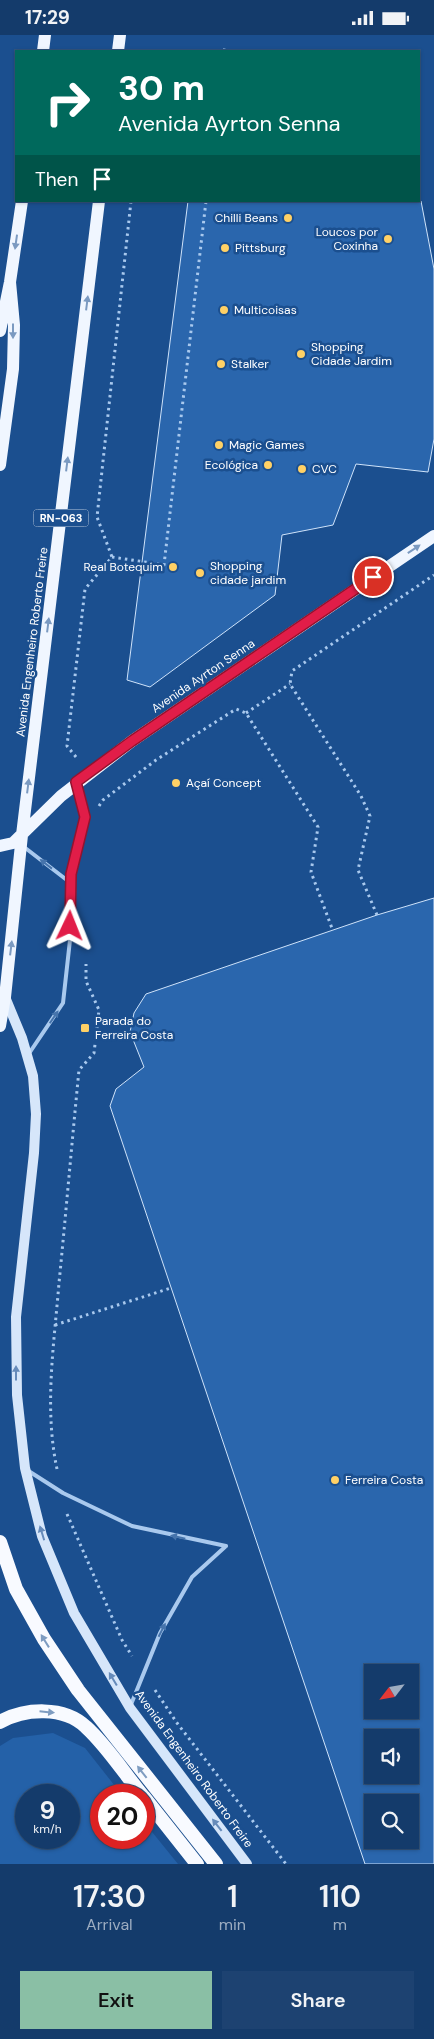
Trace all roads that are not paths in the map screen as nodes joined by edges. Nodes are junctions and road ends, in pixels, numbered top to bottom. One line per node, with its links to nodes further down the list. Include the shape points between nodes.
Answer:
1 (45, 35): 3 (main road)
2 (120, 35): 4 (main road)
3 (43, 50)
4 (118, 50)
5 (22, 202): 7 (main road, one-way to 7)
6 (99, 202): 12 (main road, Avenida Engenheiro Roberto Freire / RN-063, one-way to 6)
7 (10, 282): 8 (main road); 9 (main road, one-way to 9, via 14,325 13,369)
8 (0, 331)
9 (0, 465)
10 (434, 536): 11 (main road, Avenida Ayrton Senna, one-way to 10)
11 (76, 782): 12 (main road, Avenida Ayrton Senna); 14 (lane, via 85,817 71,874)
12 (21, 839): 13 (main road, Avenida Ayrton Senna); 14 (lane, one-way to 12); 15 (main road, Avenida Engenheiro Roberto Freire / RN-063, one-way to 12)
13 (0, 846)
14 (72, 884): 17 (lane, one-way to 14, via 63,1003)
15 (5, 997): 16 (main road, Avenida Engenheiro Roberto Freire / RN-063); 17 (main road, Avenida Engenheiro Roberto Freire)
16 (0, 1026)
17 (27, 1057): 18 (main road, Avenida Engenheiro Roberto Freire, one-way to 17, via 16,1395 16,1317 36,1114 33,1077)
18 (25, 1468): 20 (main road, Avenida Engenheiro Roberto Freire, one-way to 18, via 74,1613 42,1536); 20 (lane, one-way to 18, via 160,1633 192,1577 226,1546 132,1526 62,1493)
19 (0, 1542): 25 (highway, one-way to 19, via 78,1690 16,1589)
20 (130, 1707): 26 (main road, Avenida Engenheiro Roberto Freire, one-way to 20)
21 (0, 1722): 22 (highway, one-way to 22, via 12,1715 40,1711 65,1715 86,1726)
22 (133, 1784)
23 (155, 1811): 24 (highway)
24 (197, 1864)
25 (216, 1864)
26 (247, 1864)

